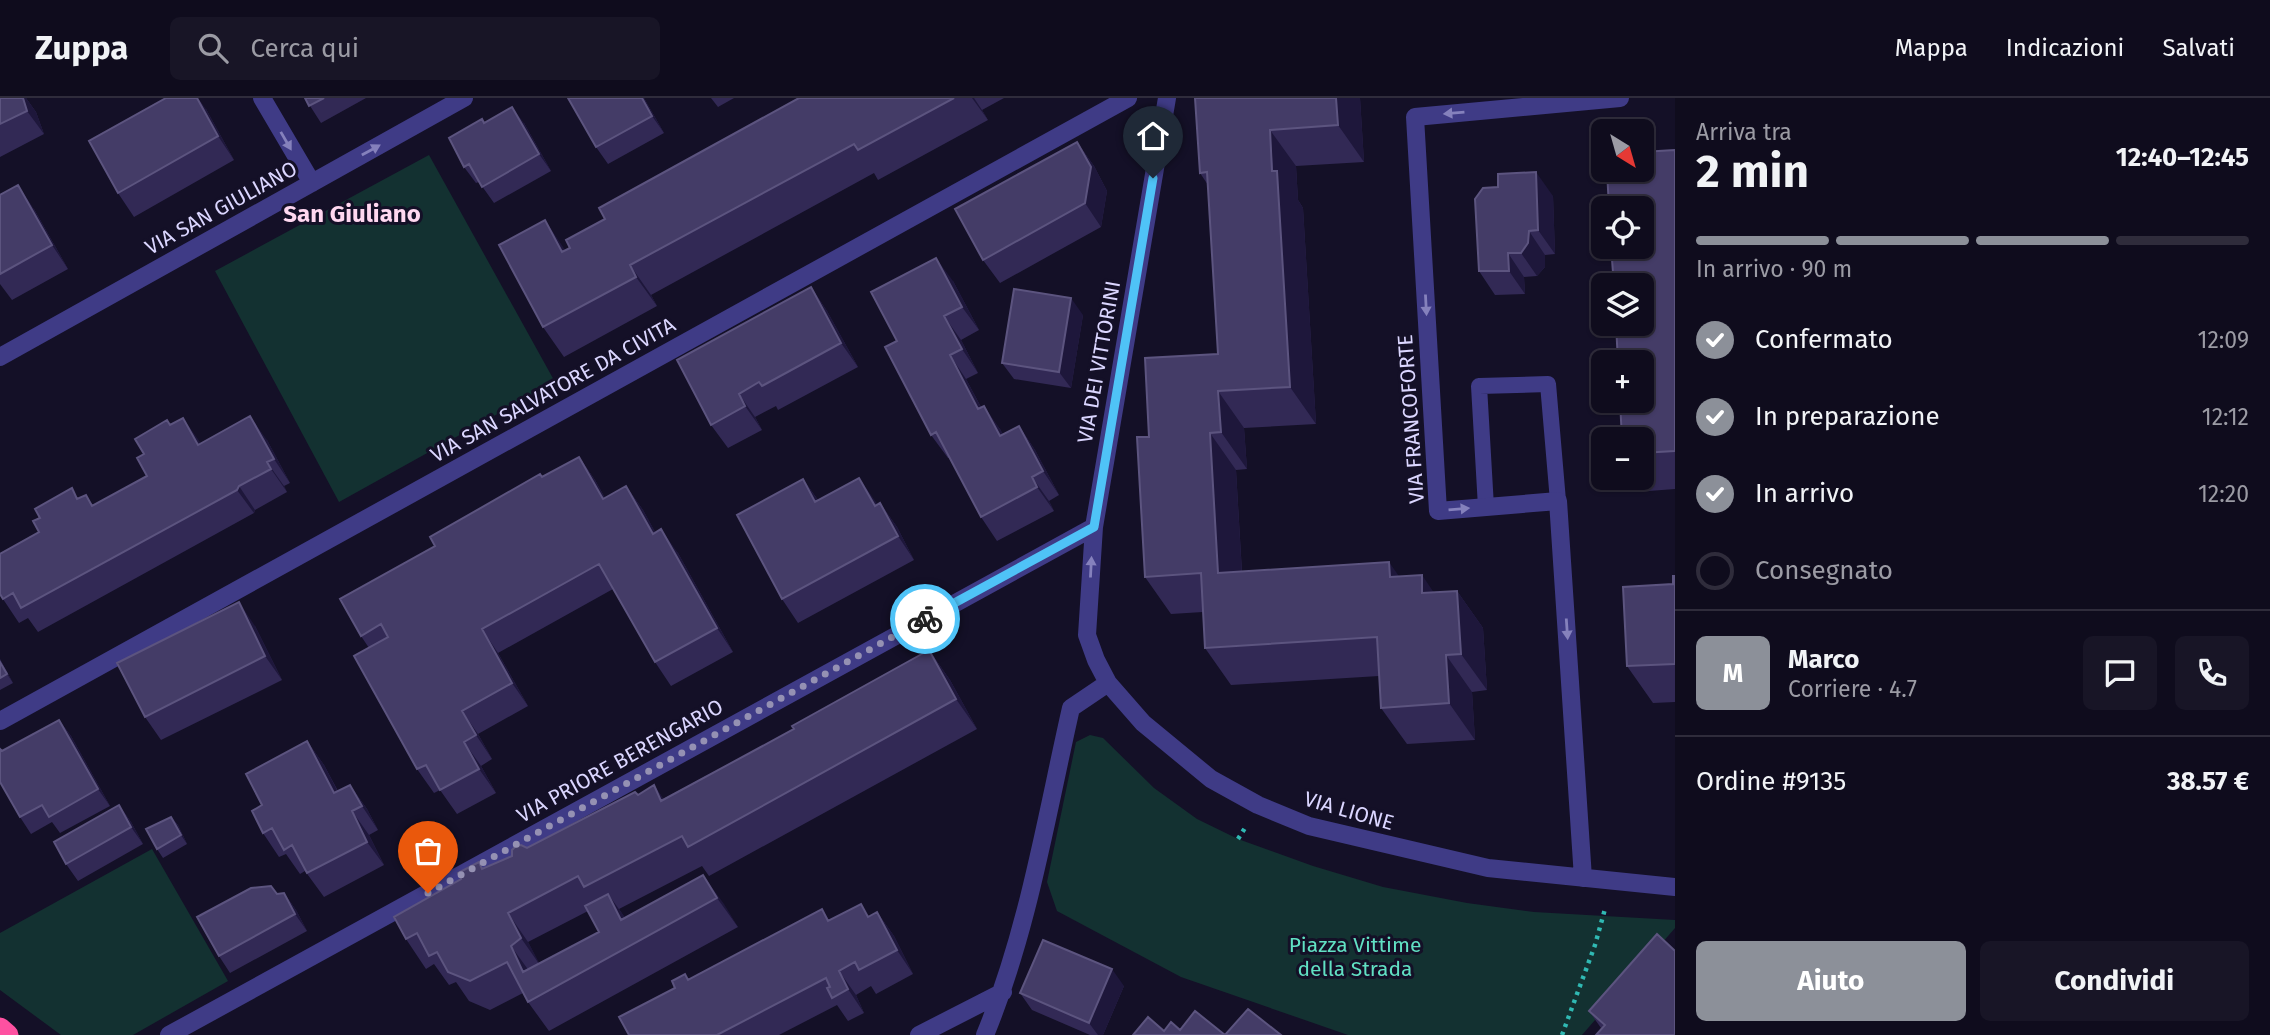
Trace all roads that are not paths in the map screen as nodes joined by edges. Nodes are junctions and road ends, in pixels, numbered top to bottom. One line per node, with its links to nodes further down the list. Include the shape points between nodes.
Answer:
1 (262, 98): 6 (street, one-way to 6)
2 (464, 98): 6 (street, VIA SAN GIULIANO, one-way to 2)
3 (1128, 98): 13 (street, VIA SAN SALVATORE DA CIVITA)
4 (1167, 98): 10 (street, VIA DEI VITTORINI)
5 (1619, 98): 9 (street, VIA FRANCOFORTE, one-way to 9, via 1415,117 1438,511)
6 (312, 183): 7 (street, VIA SAN GIULIANO)
7 (0, 357)
8 (1558, 501): 9 (street, VIA FRANCOFORTE); 9 (lane, via 1548,384 1479,386); 14 (street, one-way to 14)
9 (1486, 507)
10 (1094, 527): 11 (street, VIA DEI VITTORINI, one-way to 10); 19 (street, VIA PRIORE BERENGARIO)
11 (1087, 635): 12 (street, VIA LIONE)
12 (1108, 683): 14 (street, VIA LIONE, via 1143,723 1211,779 1309,826 1488,868); 16 (street, via 1070,708 1018,944)
13 (0, 721)
14 (1583, 878): 15 (street, VIA LIONE)
15 (1675, 887)
16 (1003, 992): 20 (street); 21 (street)
17 (0, 1028): 18 (highway)
18 (8, 1035)
19 (169, 1035)
20 (919, 1035)
21 (985, 1035)

